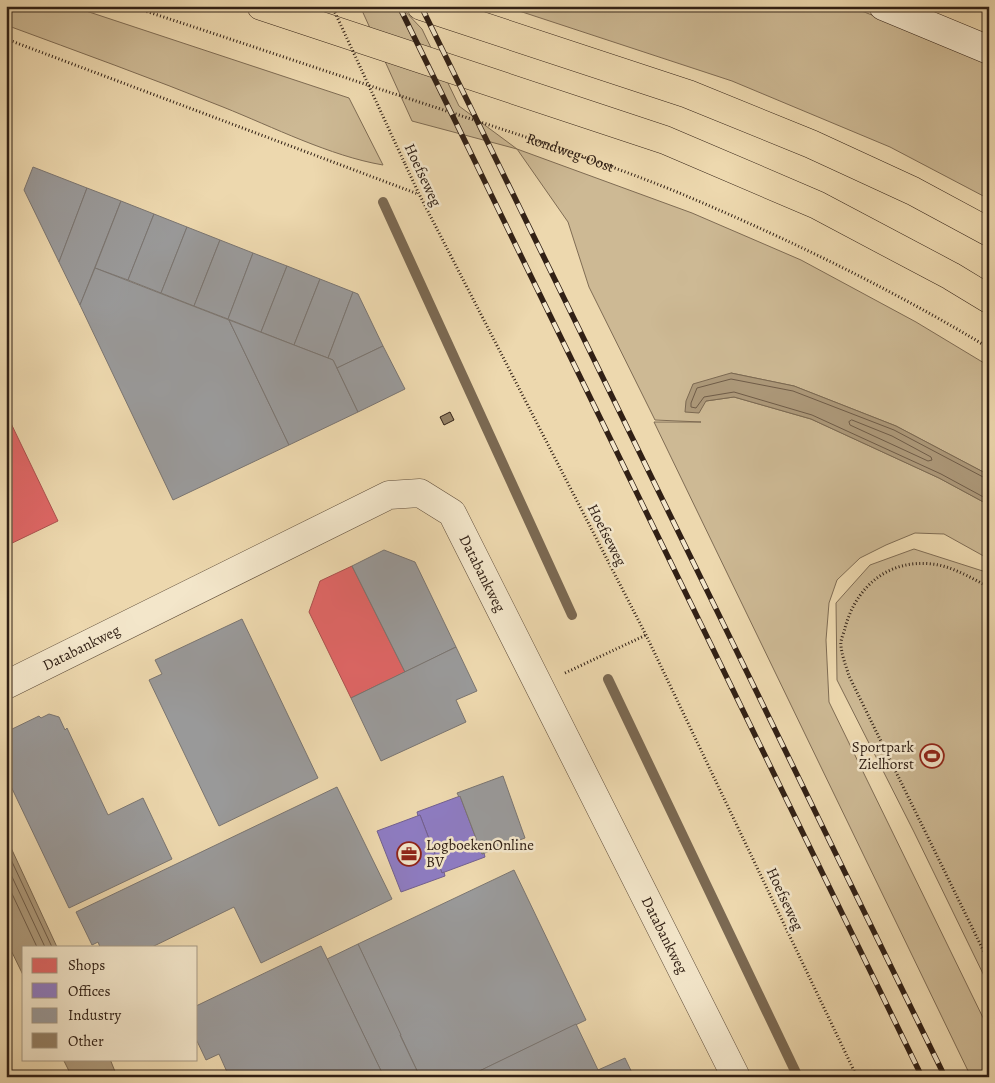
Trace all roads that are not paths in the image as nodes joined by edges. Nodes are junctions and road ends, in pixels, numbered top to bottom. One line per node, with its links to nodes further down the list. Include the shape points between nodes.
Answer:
1 (261, 6): 6 (main road, via 665,140 817,205)
2 (421, 6): 5 (main road, via 688,94 837,156 913,191)
3 (883, 6): 4 (street)
4 (989, 50)
5 (989, 232)
6 (989, 299)
7 (6, 685): 8 (street, Databankweg, via 389,495 420,493 452,513)
8 (736, 1077)

